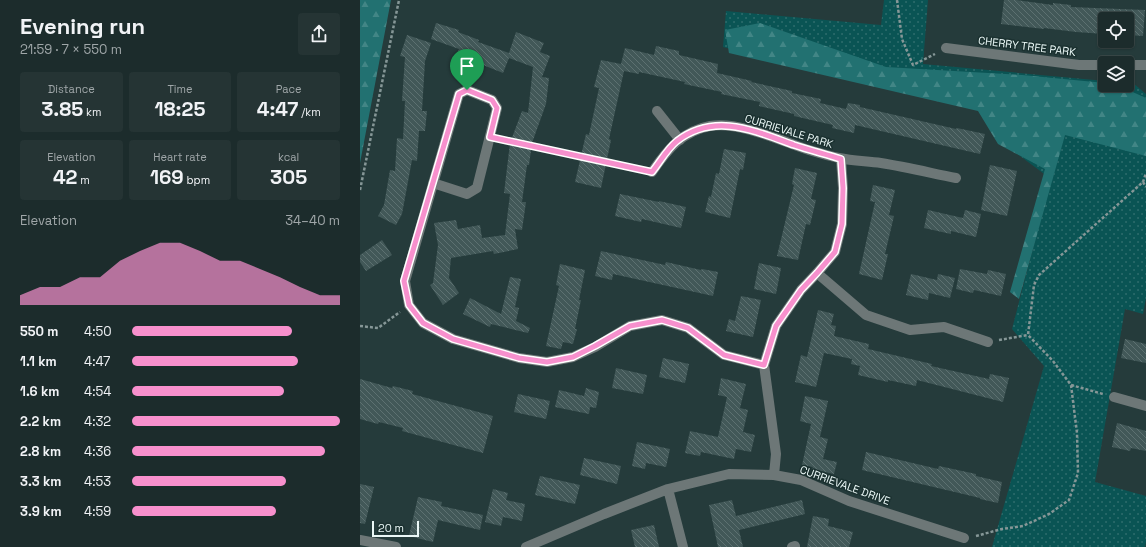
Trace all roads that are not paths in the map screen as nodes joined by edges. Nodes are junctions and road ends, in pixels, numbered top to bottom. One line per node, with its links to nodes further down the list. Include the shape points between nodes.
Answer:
1 (946, 48): 2 (street, CHERRY TREE PARK, via 1079,65)
2 (1098, 65)
3 (1134, 65): 4 (street)
4 (1146, 65)
5 (657, 111): 6 (street)
6 (680, 140): 7 (street, CURRIEVALE PARK, via 690,133 710,126 730,126); 8 (street, CURRIEVALE PARK)
7 (841, 159): 9 (street, CURRIEVALE PARK, via 880,163); 11 (street, CURRIEVALE PARK, via 842,224 835,252)
8 (652, 172)
9 (956, 178)
10 (433, 183): 10 (street, via 459,94 467,90 492,100 497,108 477,188 467,194); 13 (street, via 404,281 409,305 423,323 453,339 519,358 547,362 573,357 630,326 662,320 688,328 724,355)
11 (817, 273): 12 (street, via 866,314 910,330 944,327); 13 (street, CURRIEVALE PARK, via 801,290 776,326)
12 (988, 342)
13 (764, 365): 16 (street, CURRIEVALE PARK, via 776,454)
14 (1114, 397): 15 (street)
15 (1146, 406)
16 (774, 475): 17 (street, CURRIEVALE DRIVE, via 729,474); 18 (street, CURRIEVALE DRIVE, via 801,480 849,501)
17 (668, 489): 21 (street, CURRIEVALE DRIVE); 22 (street)
18 (964, 538)
19 (360, 540): 20 (street)
20 (396, 547)
21 (526, 547)
22 (682, 547)

